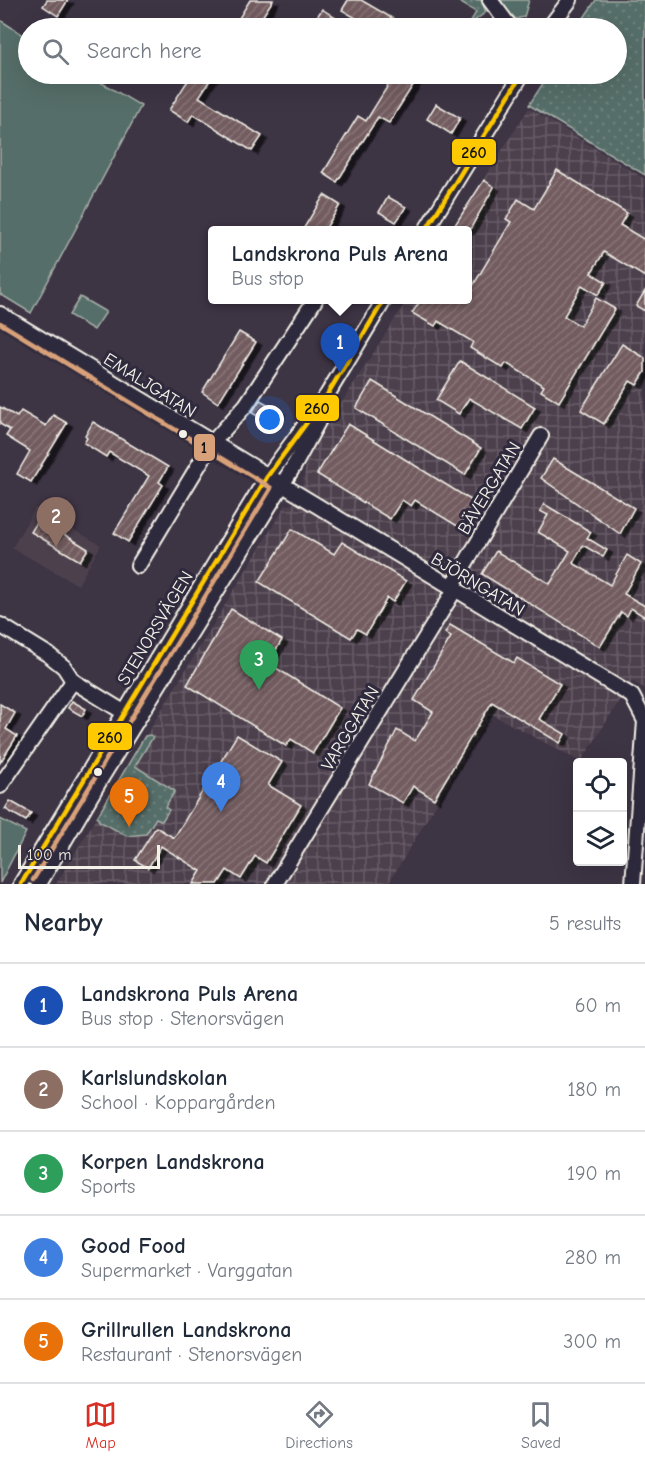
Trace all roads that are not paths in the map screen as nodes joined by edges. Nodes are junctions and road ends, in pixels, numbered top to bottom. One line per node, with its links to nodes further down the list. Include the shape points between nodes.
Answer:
1 (490, 0): 3 (street)
2 (570, 0): 4 (street)
3 (504, 18)
4 (556, 18)
5 (516, 84): 6 (street)
6 (429, 226)
7 (312, 304): 12 (street, via 246,405)
8 (382, 304): 10 (street, STENORSVÄGEN)
9 (0, 314): 12 (street, EMALJGATAN)
10 (327, 395): 13 (street, STENORSVÄGEN); 14 (street, STENORSVÄGEN, via 319,420)
11 (541, 436): 16 (street, BÄVERGATAN, via 456,579)
12 (212, 443): 13 (street, EMALJGATAN); 15 (street)
13 (267, 477): 14 (street, EMALJGATAN); 19 (street, STENORSVÄGEN)
14 (282, 486): 16 (street, BJÖRNGATAN); 20 (street, STENORSVÄGEN)
15 (138, 566)
16 (454, 591): 21 (street, BJÖRNGATAN, via 626,692 638,703); 25 (street, VARGGATAN)
17 (0, 625): 18 (street, via 50,655)
18 (73, 681): 19 (street); 22 (street)
19 (124, 713): 20 (street); 23 (street, STENORSVÄGEN)
20 (137, 720): 24 (street, STENORSVÄGEN)
21 (645, 721): 26 (street)
22 (0, 786)
23 (21, 884)
24 (39, 884)
25 (276, 884)
26 (633, 884)

